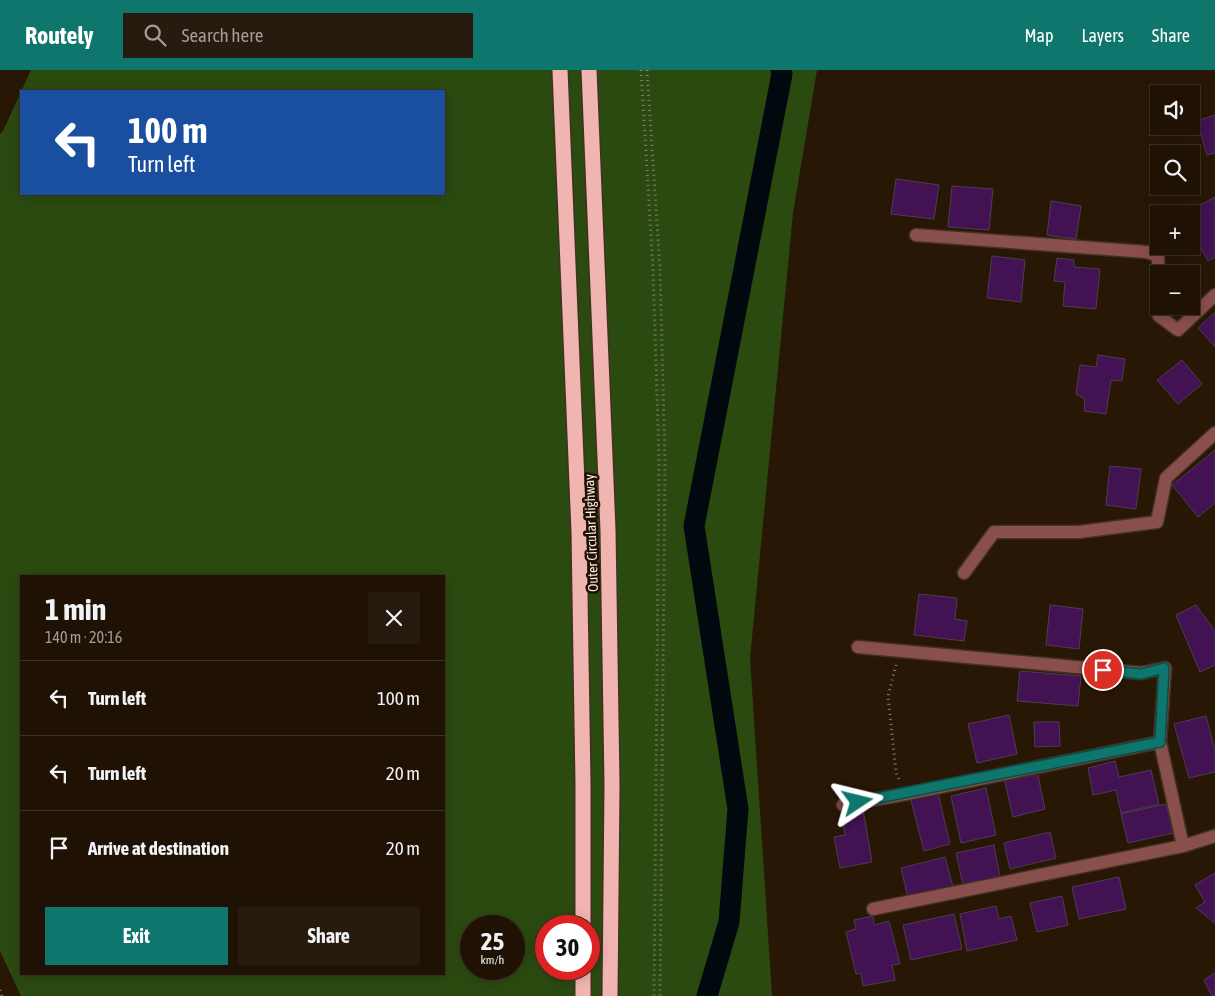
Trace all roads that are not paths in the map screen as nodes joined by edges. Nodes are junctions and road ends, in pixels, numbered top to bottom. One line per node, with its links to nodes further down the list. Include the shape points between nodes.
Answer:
1 (560, 70): 17 (highway, Outer Circular Highway, via 579,532)
2 (589, 70): 20 (highway, Outer Circular Highway, via 608,540 612,784)
3 (916, 235): 4 (street, via 1147,252 1158,256)
4 (1158, 265)
5 (1215, 295): 6 (street)
6 (1200, 309)
7 (1159, 315): 8 (street, via 1178,330)
8 (1194, 315)
9 (1215, 433): 10 (street, via 1166,478 1157,522 1080,532 994,532)
10 (964, 573)
11 (858, 647): 12 (street, via 1141,674 1164,668)
12 (1160, 742): 13 (street); 15 (street)
13 (843, 805)
14 (1215, 836): 15 (street)
15 (1183, 846): 16 (street)
16 (872, 909)
17 (583, 915)
18 (583, 980): 19 (highway)
19 (583, 996)
20 (610, 996)

